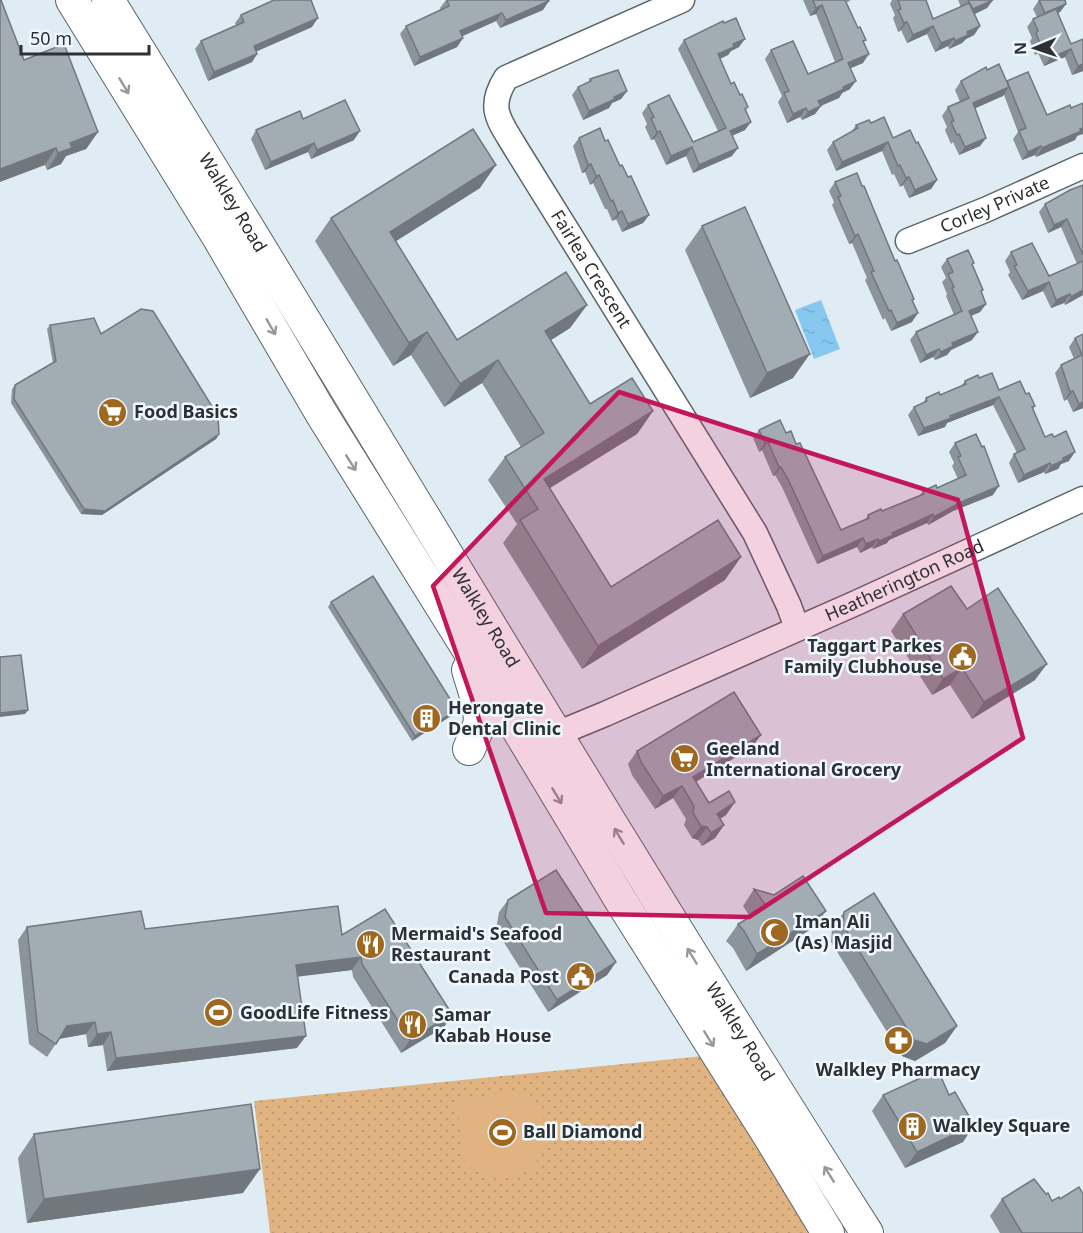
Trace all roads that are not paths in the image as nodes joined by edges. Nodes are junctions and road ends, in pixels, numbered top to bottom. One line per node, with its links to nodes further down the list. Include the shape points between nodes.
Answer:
1 (72, 0): 7 (main road, Walkley Road, one-way to 7)
2 (108, 0): 9 (main road, Walkley Road)
3 (682, 0): 8 (street, Fairlea Crescent, via 506,78 496,105 499,121 755,533)
4 (1083, 166): 5 (street, Corley Private)
5 (908, 241)
6 (1083, 499): 8 (street, Heatherington Road)
7 (451, 624): 10 (main road, Walkley Road); 11 (main road, via 479,706 480,723)
8 (797, 628): 9 (street, Heatherington Road)
9 (555, 735): 10 (street, Heatherington Road); 13 (main road, Walkley Road, one-way to 9)
10 (526, 746): 12 (main road, Walkley Road, one-way to 12)
11 (469, 749)
12 (828, 1233)
13 (867, 1233)

